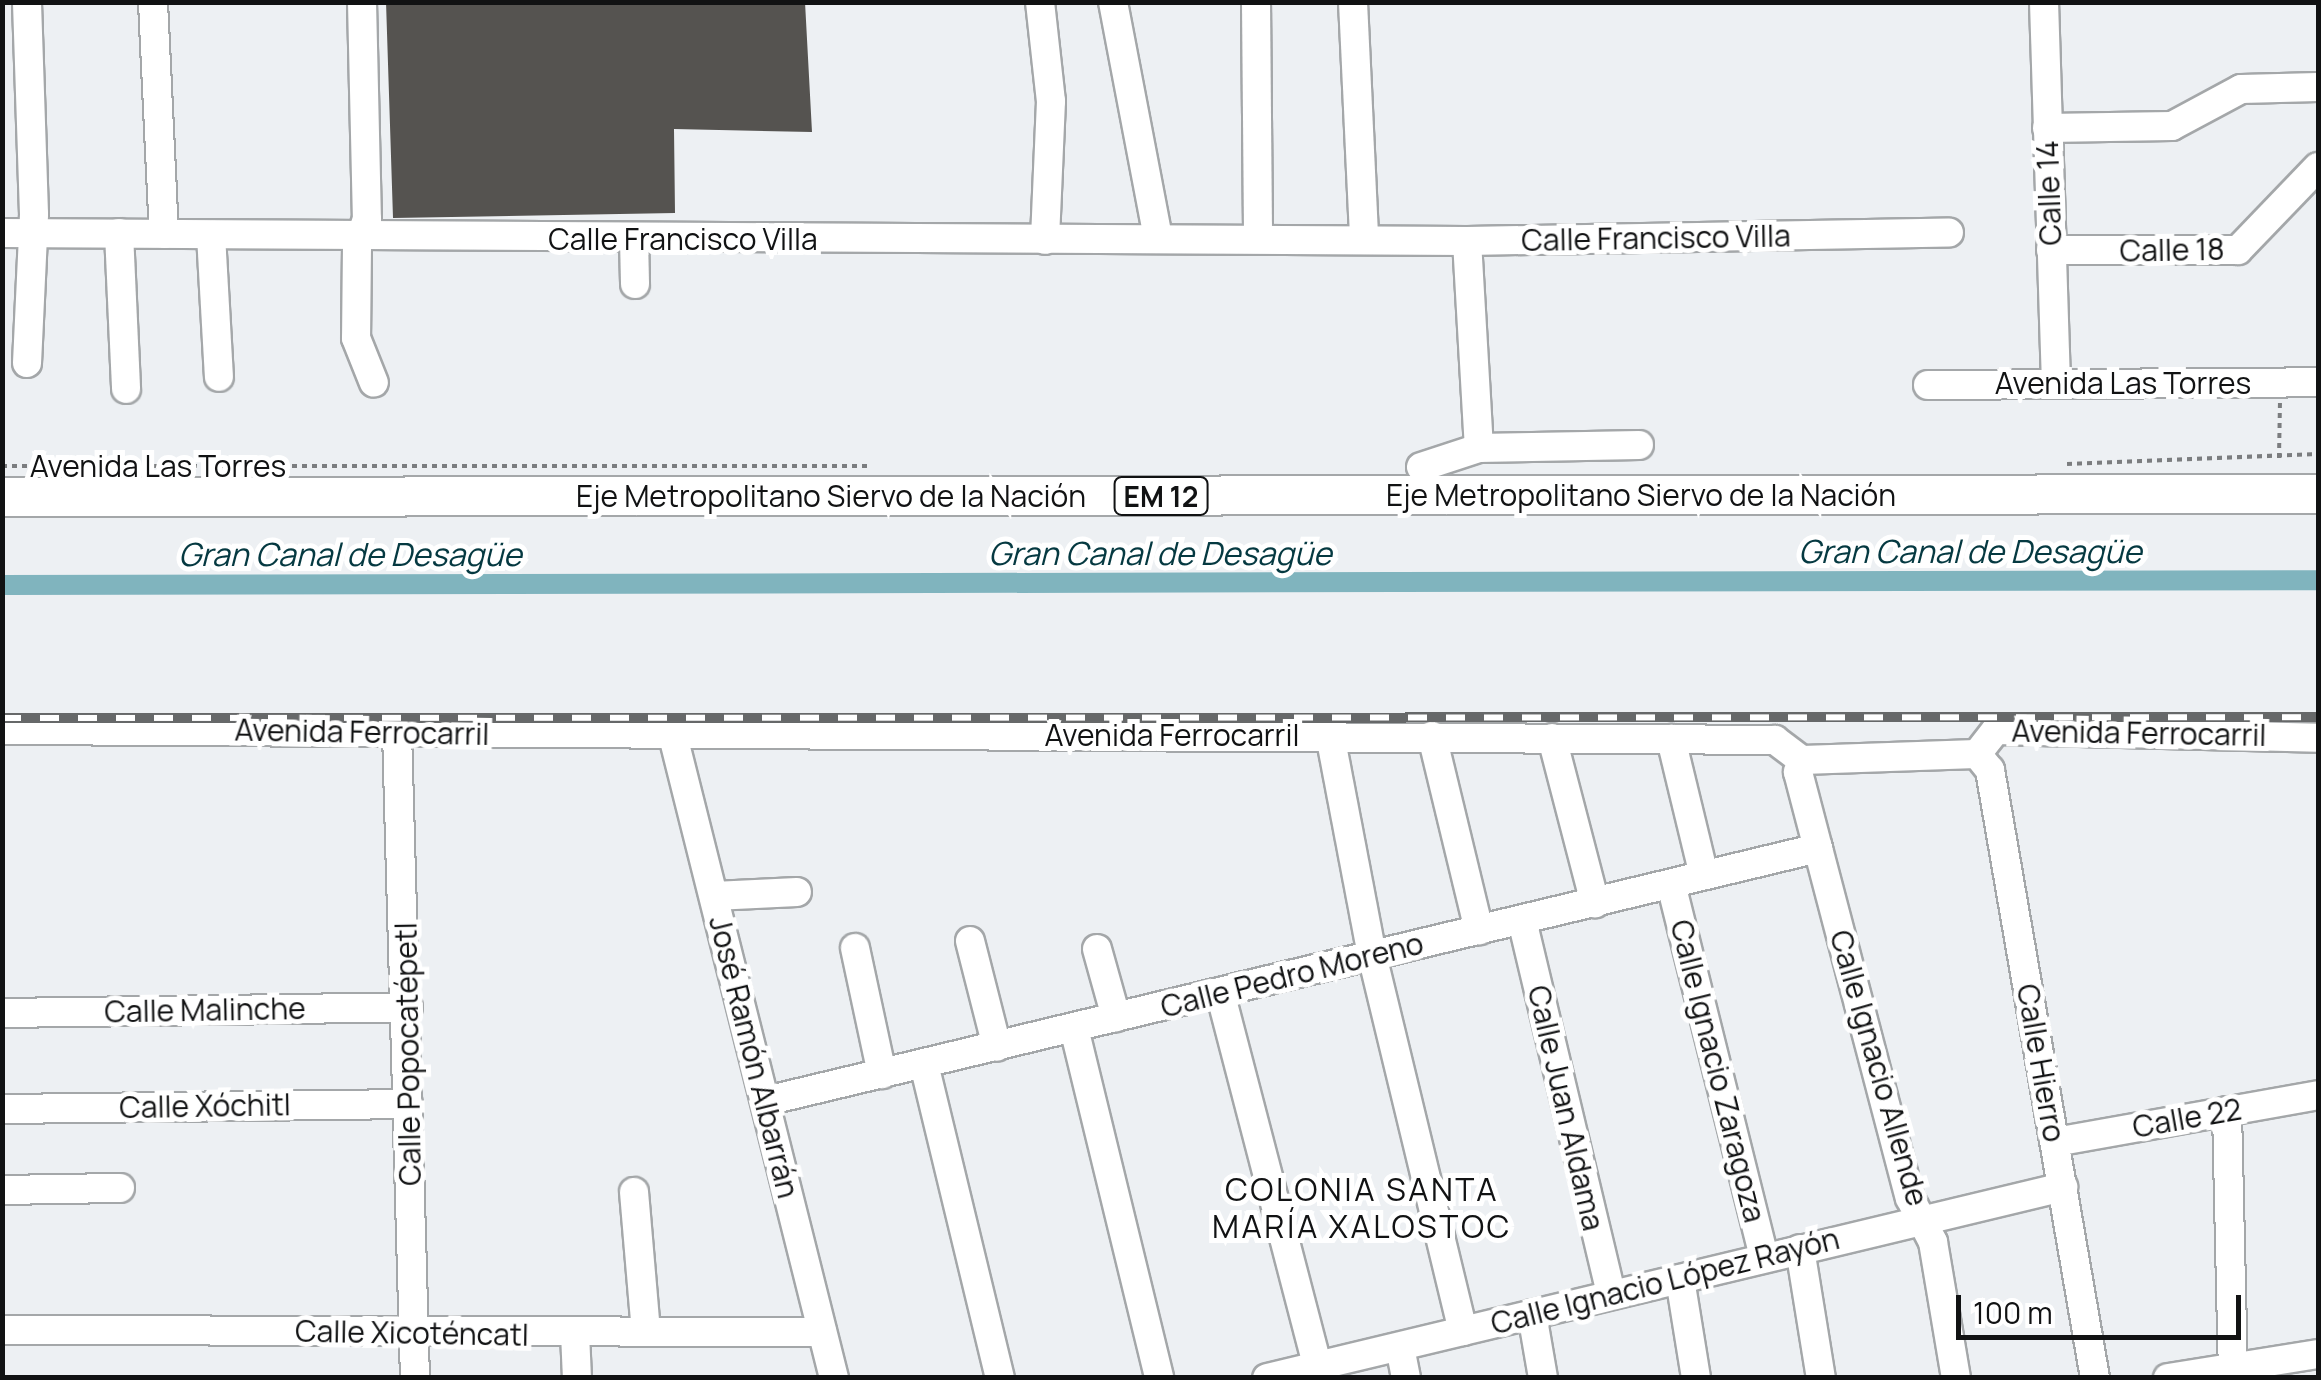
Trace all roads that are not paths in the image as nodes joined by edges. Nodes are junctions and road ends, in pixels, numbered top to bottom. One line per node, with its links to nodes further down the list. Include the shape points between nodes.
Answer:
1 (27, 2): 12 (street)
2 (154, 2): 15 (street)
3 (362, 2): 17 (street)
4 (1040, 2): 21 (street, via 1051,102)
5 (1113, 2): 22 (street)
6 (1256, 2): 18 (street)
7 (1353, 2): 20 (street)
8 (2044, 2): 10 (street, Calle 14)
9 (2318, 87): 10 (street, via 2240,88 2172,126)
10 (2047, 128): 24 (street, Calle 14)
11 (2318, 167): 24 (street, Calle 18, via 2238,250)
12 (16, 233): 14 (street, Calle Francisco Villa); 26 (street)
13 (1949, 233): 23 (street, Calle Francisco Villa)
14 (118, 234): 15 (street, Calle Francisco Villa); 32 (street)
15 (164, 234): 16 (street, Calle Francisco Villa)
16 (211, 235): 17 (street, Calle Francisco Villa); 27 (street)
17 (361, 237): 19 (street, Calle Francisco Villa); 28 (street, via 356,338)
18 (1258, 238): 20 (street, Calle Francisco Villa); 22 (street, Calle Francisco Villa)
19 (634, 239): 21 (street, Calle Francisco Villa); 25 (street)
20 (1364, 239): 23 (street, Calle Francisco Villa)
21 (1045, 240): 22 (street, Calle Francisco Villa)
22 (1158, 240)
23 (1467, 242): 34 (street)
24 (2051, 250): 29 (street, Calle 14)
25 (636, 284)
26 (26, 362)
27 (219, 377)
28 (374, 382)
29 (2056, 382): 30 (street, Avenida Las Torres); 31 (street, Avenida Las Torres)
30 (2318, 382)
31 (1928, 385)
32 (126, 389)
33 (1640, 445): 34 (street)
34 (1478, 448): 35 (street)
35 (1421, 467)
36 (2318, 494): 37 (highway, Eje Metropolitano Siervo de la Nación / EM 12)
37 (2, 497)
38 (2318, 520): 39 (highway, Eje Metropolitano Siervo de la Nación / EM 12)
39 (2, 522)
40 (2, 730): 41 (street, Avenida Ferrocarril)
41 (397, 731): 43 (street, Avenida Ferrocarril); 63 (street, Calle Popocatépetl)
42 (1330, 735): 43 (street, Avenida Ferrocarril); 44 (street, Avenida Ferrocarril); 61 (street)
43 (673, 736): 54 (street, José Ramón Albarrán)
44 (1432, 736): 45 (street, Avenida Ferrocarril); 57 (street)
45 (1552, 738): 47 (street, Avenida Ferrocarril); 55 (street)
46 (2318, 738): 48 (street, Avenida Ferrocarril, via 1996,730)
47 (1671, 739): 49 (street, Avenida Ferrocarril, via 1775,740); 51 (street, Calle Ignacio Zaragoza)
48 (1977, 754): 49 (street, Avenida Ferrocarril); 75 (street, Calle Hierro, via 1990,770)
49 (1802, 760): 50 (street, Calle Ignacio Allende)
50 (1818, 848): 51 (street, Calle Pedro Moreno); 80 (street, Calle Ignacio Allende)
51 (1704, 875): 52 (street, Calle Pedro Moreno)
52 (1672, 884): 55 (street, Calle Pedro Moreno); 82 (street, Calle Ignacio Zaragoza)
53 (796, 892): 54 (street)
54 (714, 896): 71 (street, José Ramón Albarrán)
55 (1595, 903): 56 (street, Calle Pedro Moreno)
56 (1522, 920): 57 (street, Calle Pedro Moreno); 84 (street, Calle Juan Aldama)
57 (1479, 930): 61 (street, Calle Pedro Moreno)
58 (970, 941): 67 (street)
59 (855, 948): 69 (street)
60 (1097, 949): 65 (street)
61 (1372, 955): 62 (street, Calle Pedro Moreno); 88 (street)
62 (1220, 992): 65 (street, Calle Pedro Moreno); 94 (street)
63 (408, 1007): 64 (street, Calle Malinche); 72 (street, Calle Popocatépetl)
64 (2, 1013)
65 (1116, 1018): 66 (street, Calle Pedro Moreno)
66 (1074, 1028): 67 (street, Calle Pedro Moreno); 100 (street)
67 (997, 1047): 68 (street, Calle Pedro Moreno)
68 (924, 1064): 69 (street, Calle Pedro Moreno); 99 (street)
69 (882, 1074): 71 (street, Calle Pedro Moreno)
70 (2318, 1094): 74 (street, Calle 22)
71 (766, 1102): 90 (street, José Ramón Albarrán)
72 (408, 1104): 73 (street, Calle Xóchitl); 89 (street, Calle Popocatépetl)
73 (2, 1109)
74 (2227, 1111): 75 (street, Calle 22); 95 (street)
75 (2055, 1142): 76 (street, Calle Hierro)
76 (2064, 1187): 80 (street, Calle Ignacio López Rayón); 107 (street, Calle Hierro)
77 (120, 1188): 78 (street)
78 (2, 1190)
79 (634, 1192): 87 (street)
80 (1921, 1218): 81 (street, Calle Ignacio López Rayón); 106 (street, Calle Ignacio Allende)
81 (1800, 1248): 82 (street, Calle Ignacio López Rayón); 105 (street)
82 (1764, 1258): 83 (street, Calle Ignacio López Rayón)
83 (1680, 1279): 84 (street, Calle Ignacio López Rayón); 104 (street)
84 (1610, 1295): 85 (street, Calle Ignacio López Rayón)
85 (1532, 1314): 88 (street, Calle Ignacio López Rayón); 103 (street)
86 (2, 1330): 89 (street, Calle Xicoténcatl)
87 (646, 1330): 90 (street, Calle Xicoténcatl); 91 (street, Calle Xicoténcatl)
88 (1463, 1331): 92 (street, Calle Ignacio López Rayón)
89 (415, 1332): 91 (street, Calle Xicoténcatl); 96 (street, Calle Popocatépetl)
90 (822, 1332): 98 (street, José Ramón Albarrán)
91 (575, 1333): 97 (street)
92 (1400, 1346): 94 (street, Calle Ignacio López Rayón); 102 (street)
93 (2318, 1354): 95 (street)
94 (1317, 1365): 101 (street, Calle Ignacio López Rayón)
95 (2233, 1373): 108 (street)
96 (415, 1378)
97 (577, 1378)
98 (834, 1378)
99 (1000, 1378)
100 (1159, 1378)
101 (1267, 1378)
102 (1406, 1378)
103 (1543, 1378)
104 (1696, 1378)
105 (1822, 1378)
106 (1956, 1378)
107 (2095, 1378)
108 (2168, 1378)

